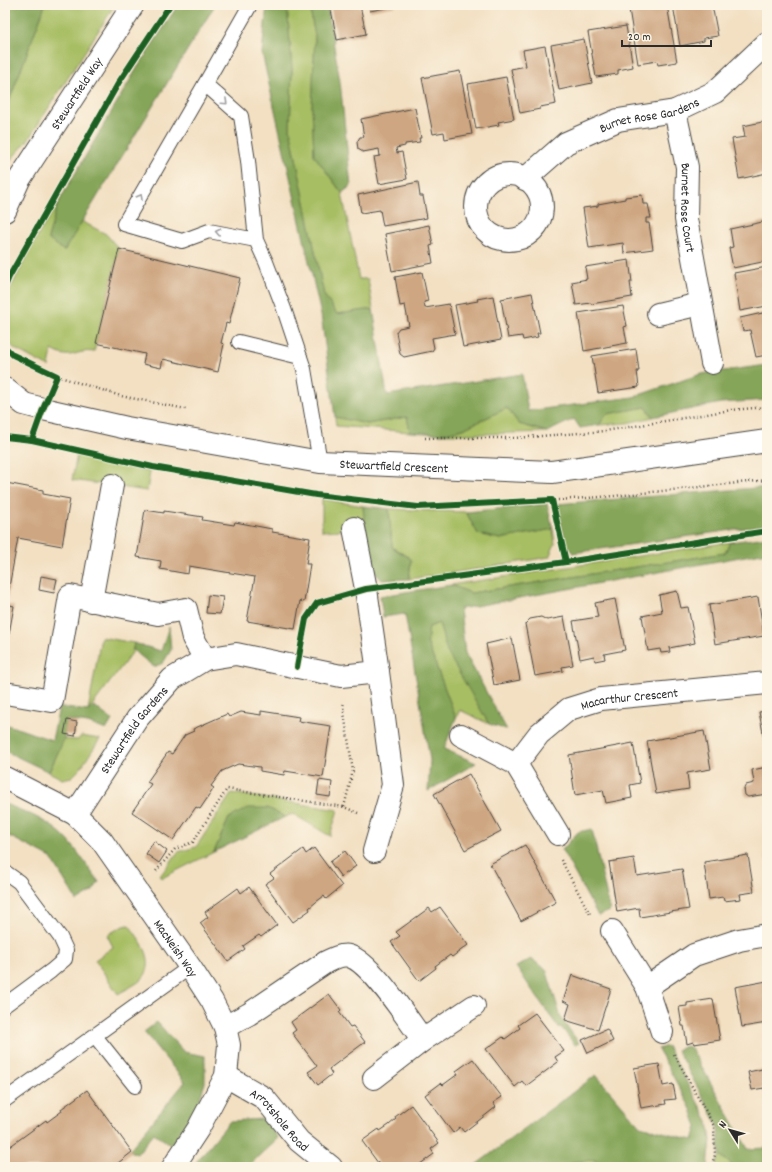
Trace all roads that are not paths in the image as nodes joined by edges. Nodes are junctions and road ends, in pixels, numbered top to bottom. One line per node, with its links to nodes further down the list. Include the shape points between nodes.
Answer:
1 (133, 5): 7 (street, Stewartfield Way)
2 (249, 7): 4 (lane)
3 (767, 43): 5 (street, Burnet Rose Gardens, via 715,92)
4 (205, 84): 9 (lane, one-way to 9, via 241,116); 9 (lane, one-way to 4, via 209,231 182,241 124,224)
5 (675, 111): 6 (street, Burnet Rose Gardens, via 618,120 566,144); 10 (street, Burnet Rose Court, via 687,168 686,218)
6 (525, 179)
7 (12, 186): 8 (street, Stewartfield Way)
8 (5, 211)
9 (256, 240): 13 (lane)
10 (700, 304): 11 (street); 14 (street, Burnet Rose Court)
11 (658, 314)
12 (238, 342): 13 (lane)
13 (300, 357): 18 (lane)
14 (712, 363)
15 (5, 389): 16 (street, Stewartfield Crescent)
16 (24, 406): 18 (street, Stewartfield Crescent, via 127,428)
17 (767, 441): 18 (street, Stewartfield Crescent, via 552,472)
18 (320, 462)
19 (112, 485): 21 (street)
20 (354, 528): 23 (street)
21 (91, 601): 22 (street, via 158,614 186,609 193,638); 25 (street, via 70,596 52,701)
22 (205, 659): 23 (street, Stewartfield Gardens, via 236,654 341,676); 29 (street, Stewartfield Gardens, via 172,678 137,720)
23 (378, 672): 31 (street, via 393,785)
24 (767, 683): 27 (street, Macarthur Crescent, via 600,699 569,709 539,734)
25 (5, 693)
26 (461, 735): 27 (street)
27 (516, 764): 30 (street)
28 (5, 778): 29 (street, MacNeish Way)
29 (76, 814): 35 (street, MacNeish Way, via 102,841)
30 (558, 834)
31 (374, 851)
32 (5, 872): 37 (lane, via 19,882 31,896 60,937 66,950 65,959)
33 (612, 931): 36 (street)
34 (767, 935): 36 (street, via 739,940 694,955)
35 (190, 967): 39 (street, MacNeish Way); 41 (lane)
36 (647, 987): 40 (street)
37 (5, 1005)
38 (474, 1006): 42 (street)
39 (225, 1027): 42 (street, via 249,1014 326,962 348,956 373,972); 43 (street, MacNeish Way, via 229,1046)
40 (662, 1032)
41 (94, 1036): 45 (lane); 46 (lane)
42 (423, 1040): 44 (street)
43 (226, 1076): 47 (street, MacNeish Way, via 198,1129); 48 (street, Arrotshole Road, via 264,1098 299,1141)
44 (374, 1078)
45 (135, 1086)
46 (5, 1100)
47 (173, 1167)
48 (331, 1167)

